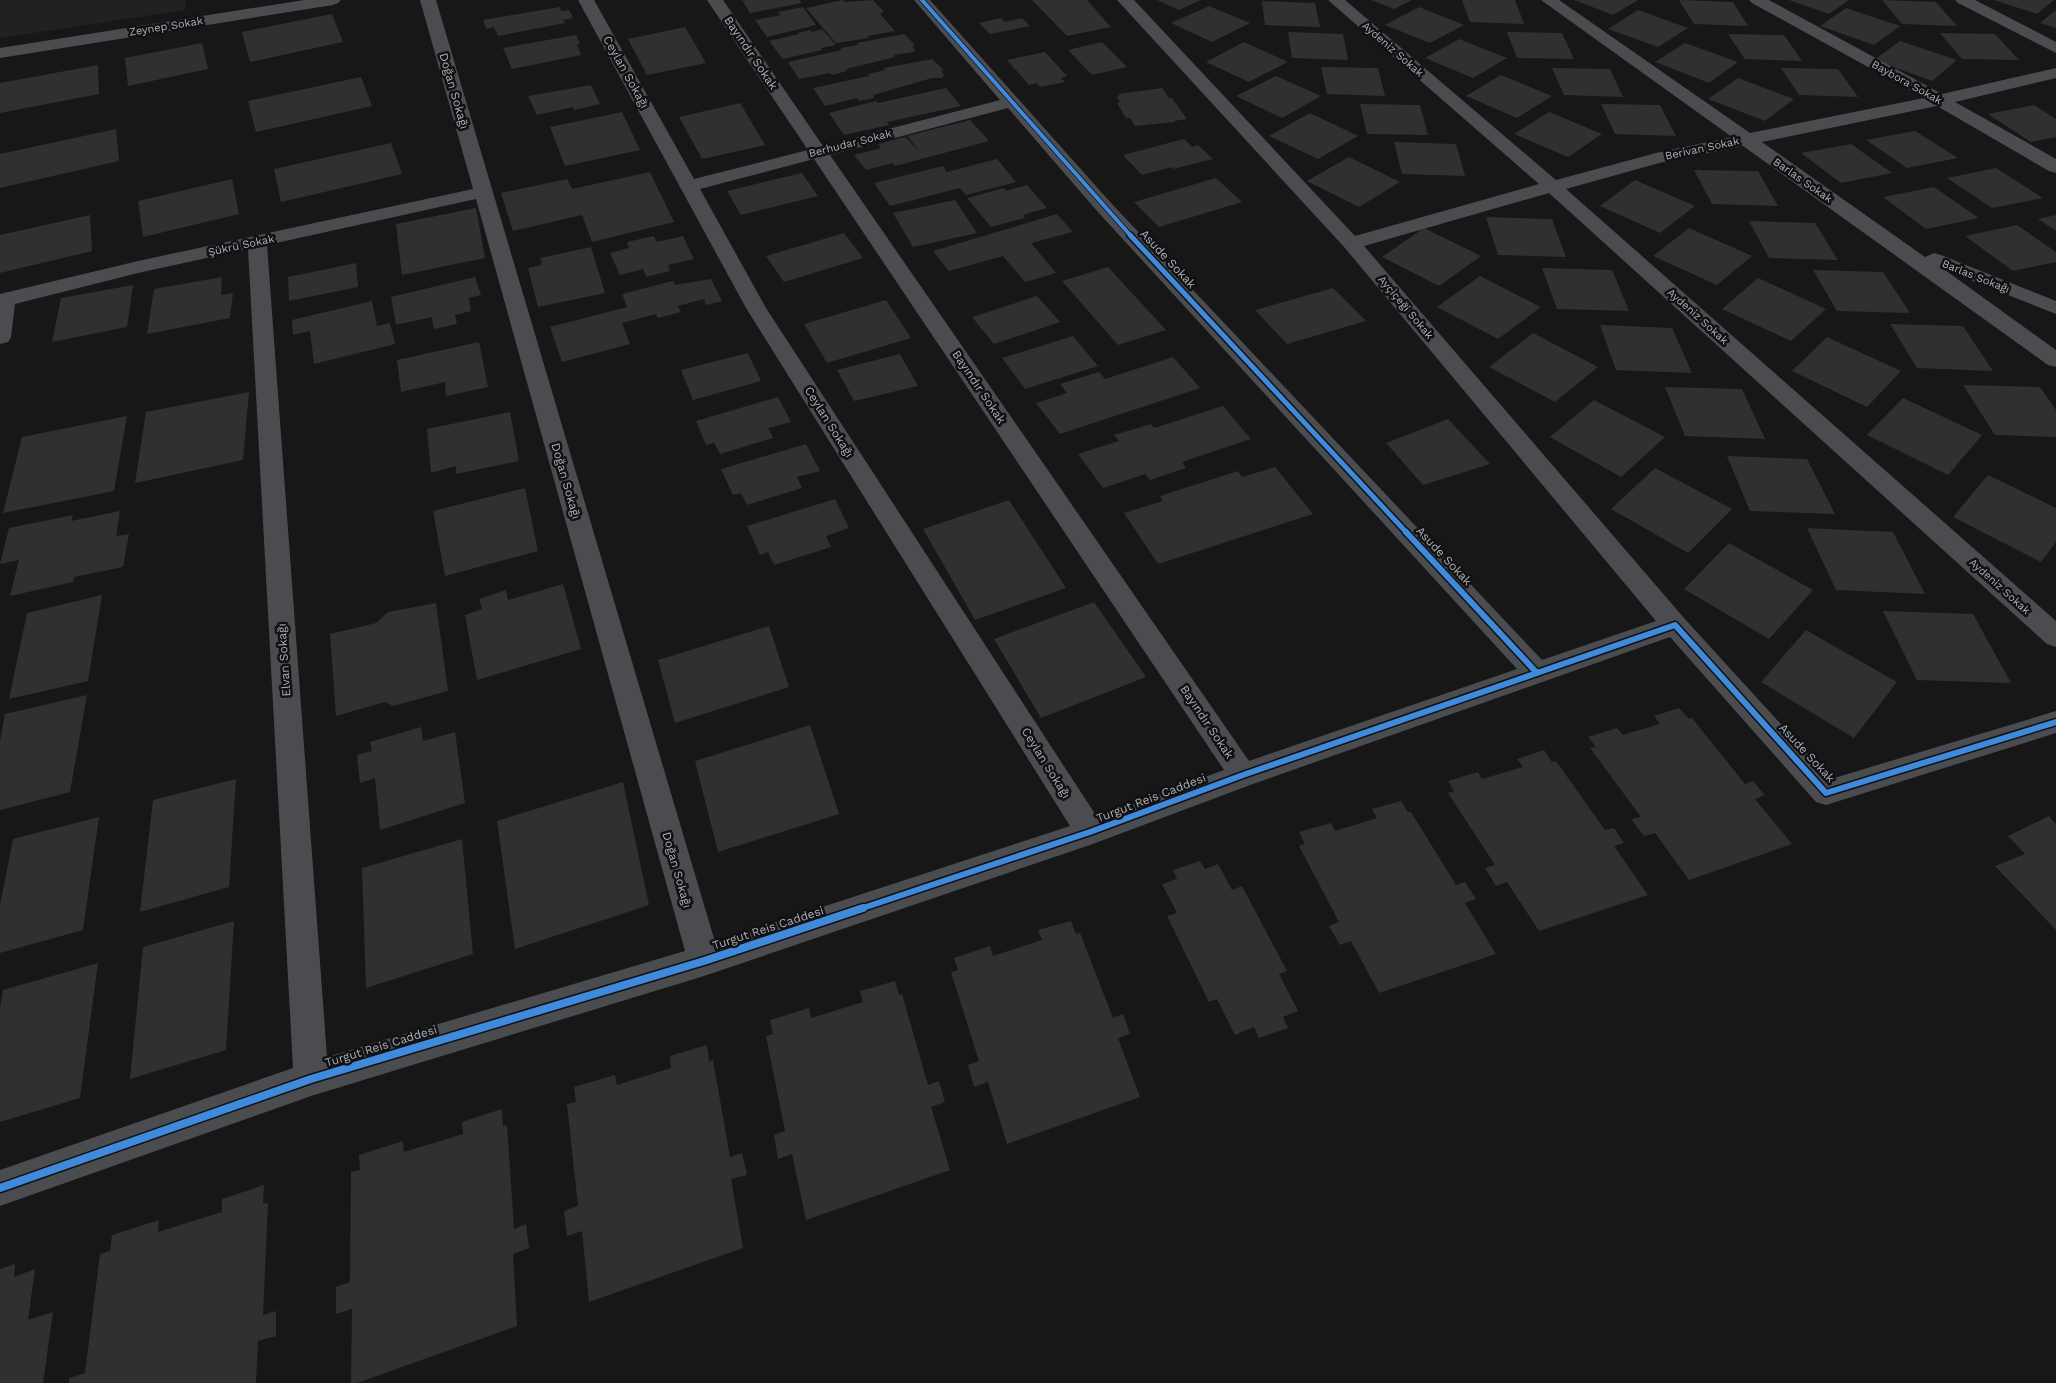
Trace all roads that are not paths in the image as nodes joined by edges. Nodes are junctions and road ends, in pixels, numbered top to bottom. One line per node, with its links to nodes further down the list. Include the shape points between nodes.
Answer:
1 (333, 0): 12 (street, Zeynep Sokak)
2 (428, 0): 21 (street, Doğan Sokağı)
3 (586, 0): 19 (street, Ceylan Sokağı)
4 (715, 0): 17 (street, Bayındır Sokak)
5 (922, 0): 15 (street, Asude Sokak)
6 (1125, 0): 23 (street, Ayçiçeği Sokak)
7 (1336, 0): 20 (street, Aydeniz Sokak)
8 (1549, 0): 16 (street, Barlas Sokak)
9 (1757, 0): 14 (street, Baybora Sokak)
10 (1962, 0): 11 (street)
11 (2056, 48)
12 (0, 53)
13 (2056, 72): 14 (street, Berivan Sokak)
14 (1940, 100): 16 (street, Berivan Sokak); 18 (street, Baybora Sokak)
15 (1012, 102): 17 (street, Berhudar Sokak); 31 (street, Asude Sokak, via 1104,208)
16 (1745, 140): 20 (street, Berivan Sokak, via 1656,158); 24 (street, Barlas Sokak)
17 (818, 151): 19 (street, Berhudar Sokak); 33 (street, Bayındır Sokak)
18 (2056, 167)
19 (689, 186): 34 (street, Ceylan Sokağı, via 756,308)
20 (1553, 188): 23 (street, Berivan Sokak, via 1377,234); 30 (street, Aydeniz Sokak)
21 (483, 192): 22 (street, Şükrü Sokak); 35 (street, Doğan Sokağı)
22 (256, 242): 25 (street, Şükrü Sokak); 36 (street, Elvan Sokağı)
23 (1352, 244): 29 (street, Ayçiçeği Sokak)
24 (1896, 244): 26 (street, Barlas Sokağı); 28 (street, Barlas Sokak)
25 (2, 300): 27 (street)
26 (2056, 308)
27 (0, 337)
28 (2056, 360)
29 (1675, 625): 31 (street); 32 (street, Asude Sokak, via 1826,793)
30 (2056, 636)
31 (1537, 673): 33 (street, Turgut Reis Caddesi)
32 (2056, 722)
33 (1243, 775): 34 (street, Turgut Reis Caddesi)
34 (1090, 832): 35 (street, Turgut Reis Caddesi)
35 (704, 961): 36 (street, Turgut Reis Caddesi)
36 (311, 1079): 37 (street, Turgut Reis Caddesi)
37 (0, 1188)

